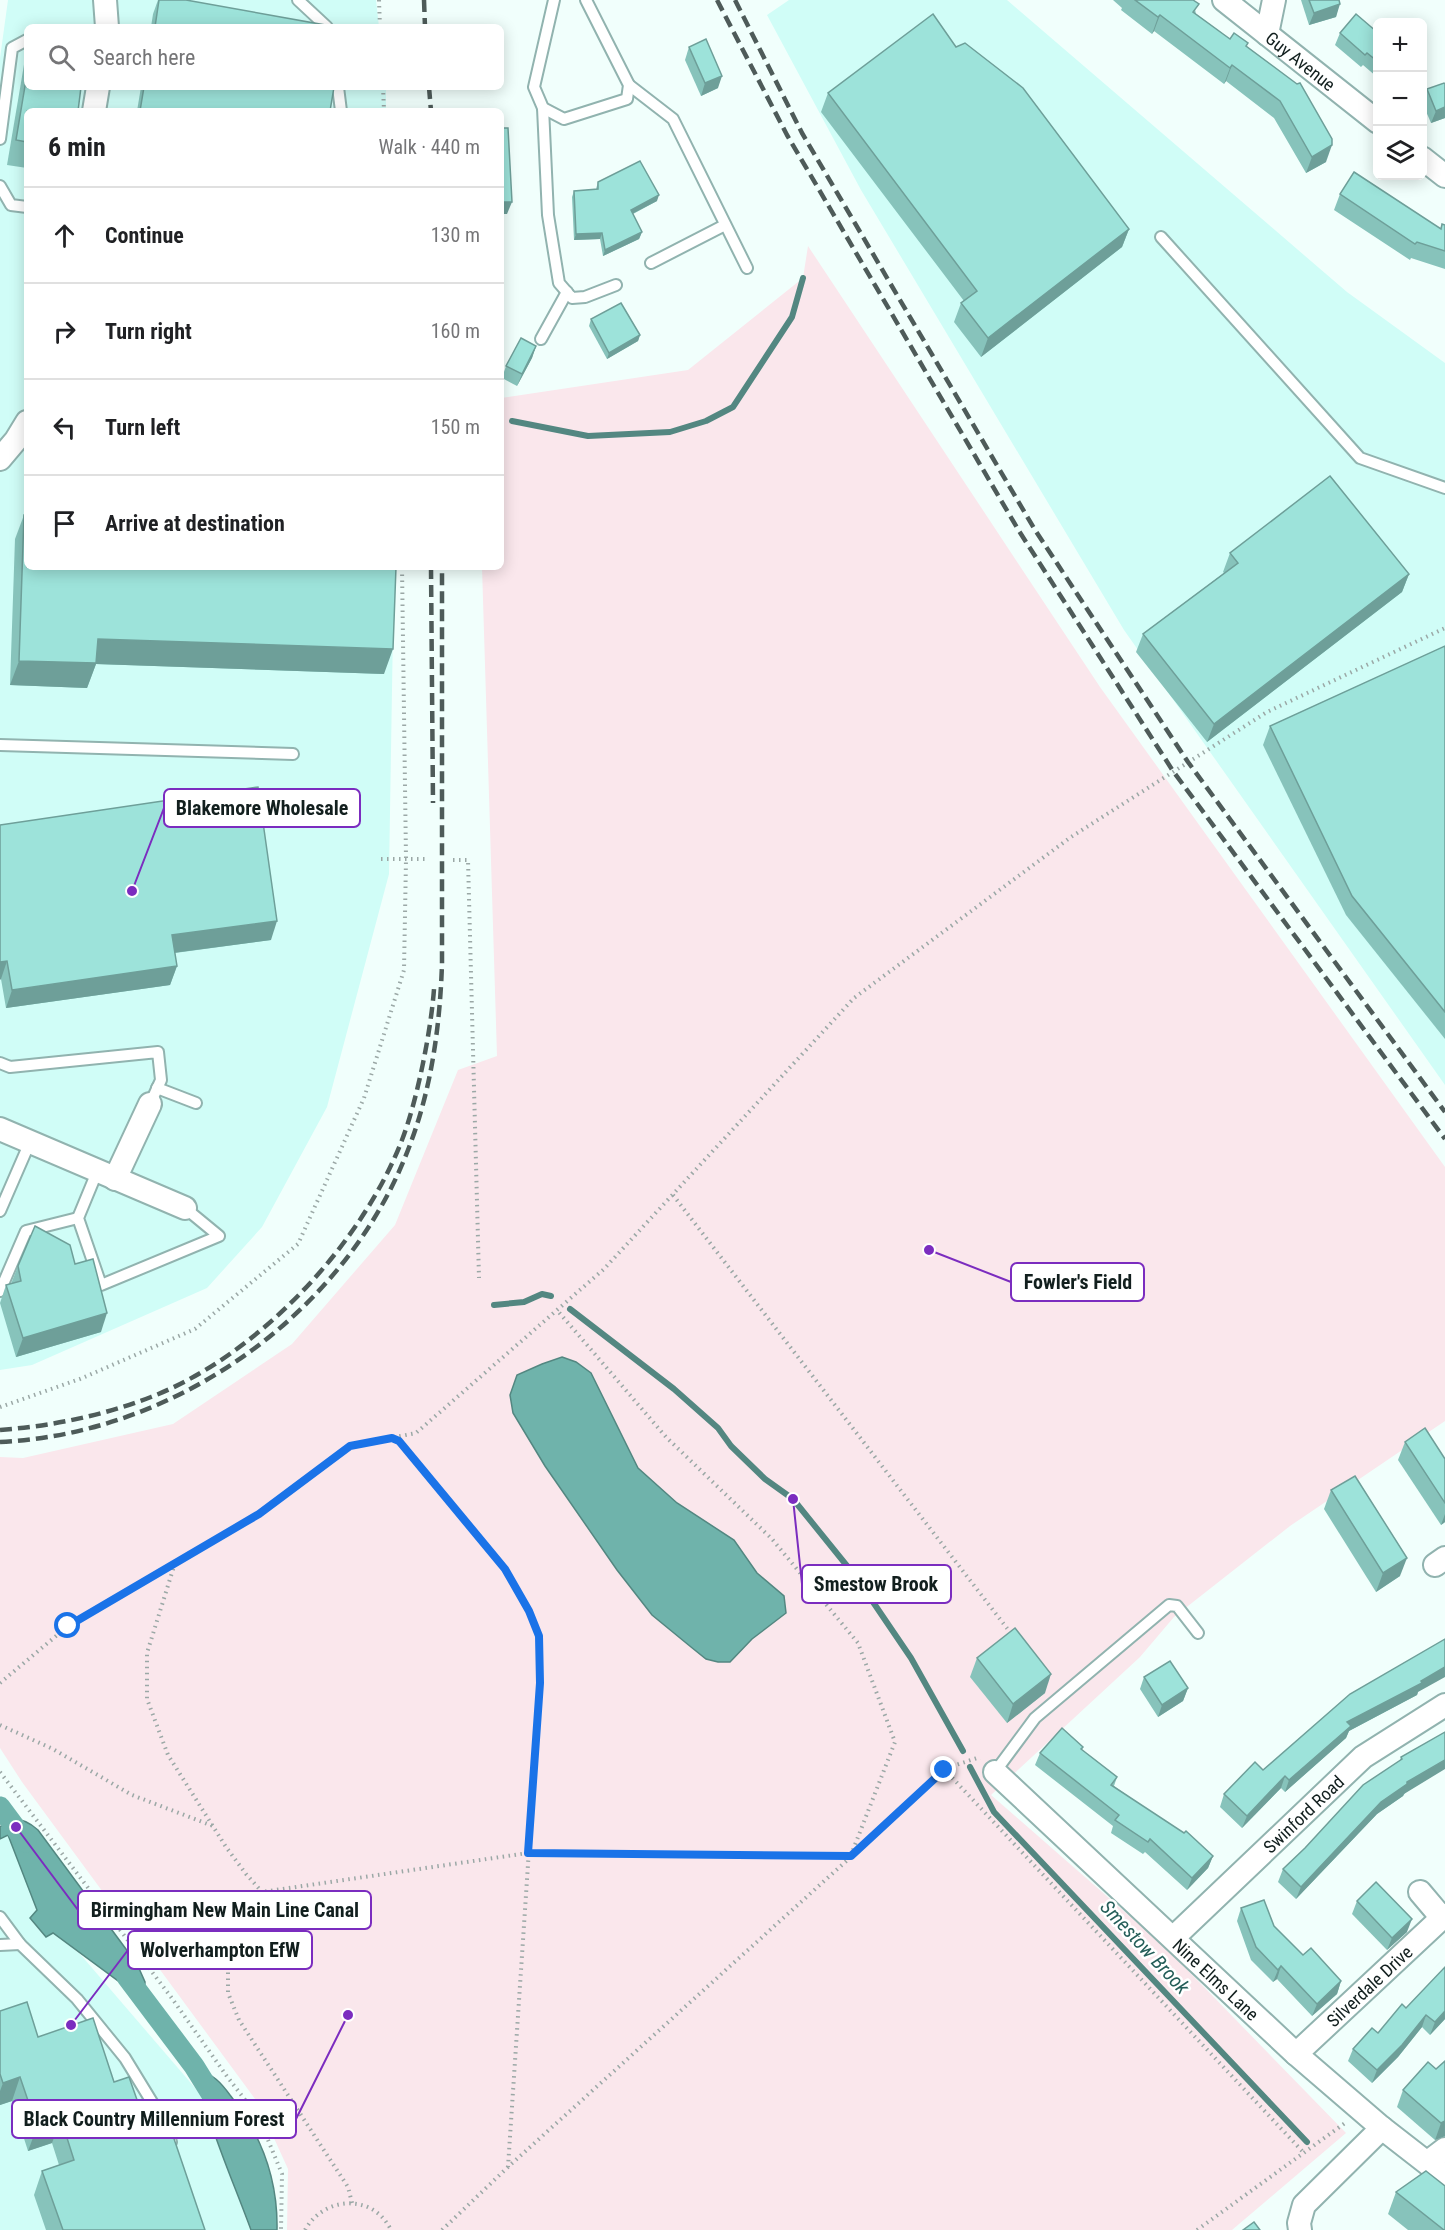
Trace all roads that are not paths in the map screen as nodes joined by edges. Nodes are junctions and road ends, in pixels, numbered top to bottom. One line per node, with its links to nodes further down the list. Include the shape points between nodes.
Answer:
1 (105, 0): 7 (street)
2 (298, 0): 8 (lane)
3 (554, 0): 16 (lane, via 534,87)
4 (586, 0): 11 (lane)
5 (1224, 0): 9 (street, Guy Avenue)
6 (1274, 0): 9 (street)
7 (107, 24)
8 (324, 24)
9 (1267, 34): 17 (street, Guy Avenue)
10 (24, 42): 18 (lane, via 12,48)
11 (630, 85): 16 (lane, via 627,99 564,119); 23 (lane, via 673,119)
12 (98, 90): 14 (street)
13 (339, 90): 15 (lane)
14 (94, 108)
15 (341, 108)
16 (543, 108): 28 (lane, via 548,215 559,283)
17 (1373, 119)
18 (0, 139)
19 (1427, 162): 20 (street)
20 (1445, 176)
21 (0, 186): 22 (lane, via 11,205)
22 (24, 207)
23 (726, 225): 25 (lane); 26 (lane)
24 (1161, 237): 32 (lane, via 1360,459)
25 (651, 263)
26 (747, 268)
27 (616, 285): 28 (lane, via 585,297 572,297)
28 (567, 292): 29 (lane)
29 (541, 339)
30 (24, 427): 31 (street)
31 (0, 459)
32 (1445, 488)
33 (0, 745): 34 (lane)
34 (293, 754)
35 (0, 1063): 36 (lane, via 10,1067 158,1052 161,1080)
36 (154, 1096): 37 (lane); 40 (street)
37 (196, 1103)
38 (0, 1129): 39 (street)
39 (30, 1142): 40 (street); 42 (lane)
40 (106, 1175): 41 (street); 43 (lane)
41 (185, 1208): 43 (lane, via 219,1236 100,1285)
42 (0, 1212)
43 (78, 1218): 44 (lane, via 26,1231)
44 (0, 1291)
45 (1198, 1633): 47 (lane, via 1177,1606 1170,1605 1035,1718)
46 (1445, 1705): 51 (street, Swinford Road, via 1363,1757)
47 (995, 1772): 51 (street, Nine Elms Lane)
48 (1420, 1892): 49 (street, Silverdale Drive)
49 (1443, 1916): 54 (street, Silverdale Drive)
50 (0, 1917): 52 (lane)
51 (1173, 1938): 54 (street, Nine Elms Lane)
52 (20, 1944): 53 (lane); 56 (lane, via 77,1999 126,2058 158,2112)
53 (0, 1945)
54 (1296, 2054): 55 (street, Nine Elms Lane)
55 (1382, 2128): 57 (street, Nine Elms Lane); 58 (street, via 1304,2205)
56 (174, 2149)
57 (1439, 2163)
58 (1300, 2230)

